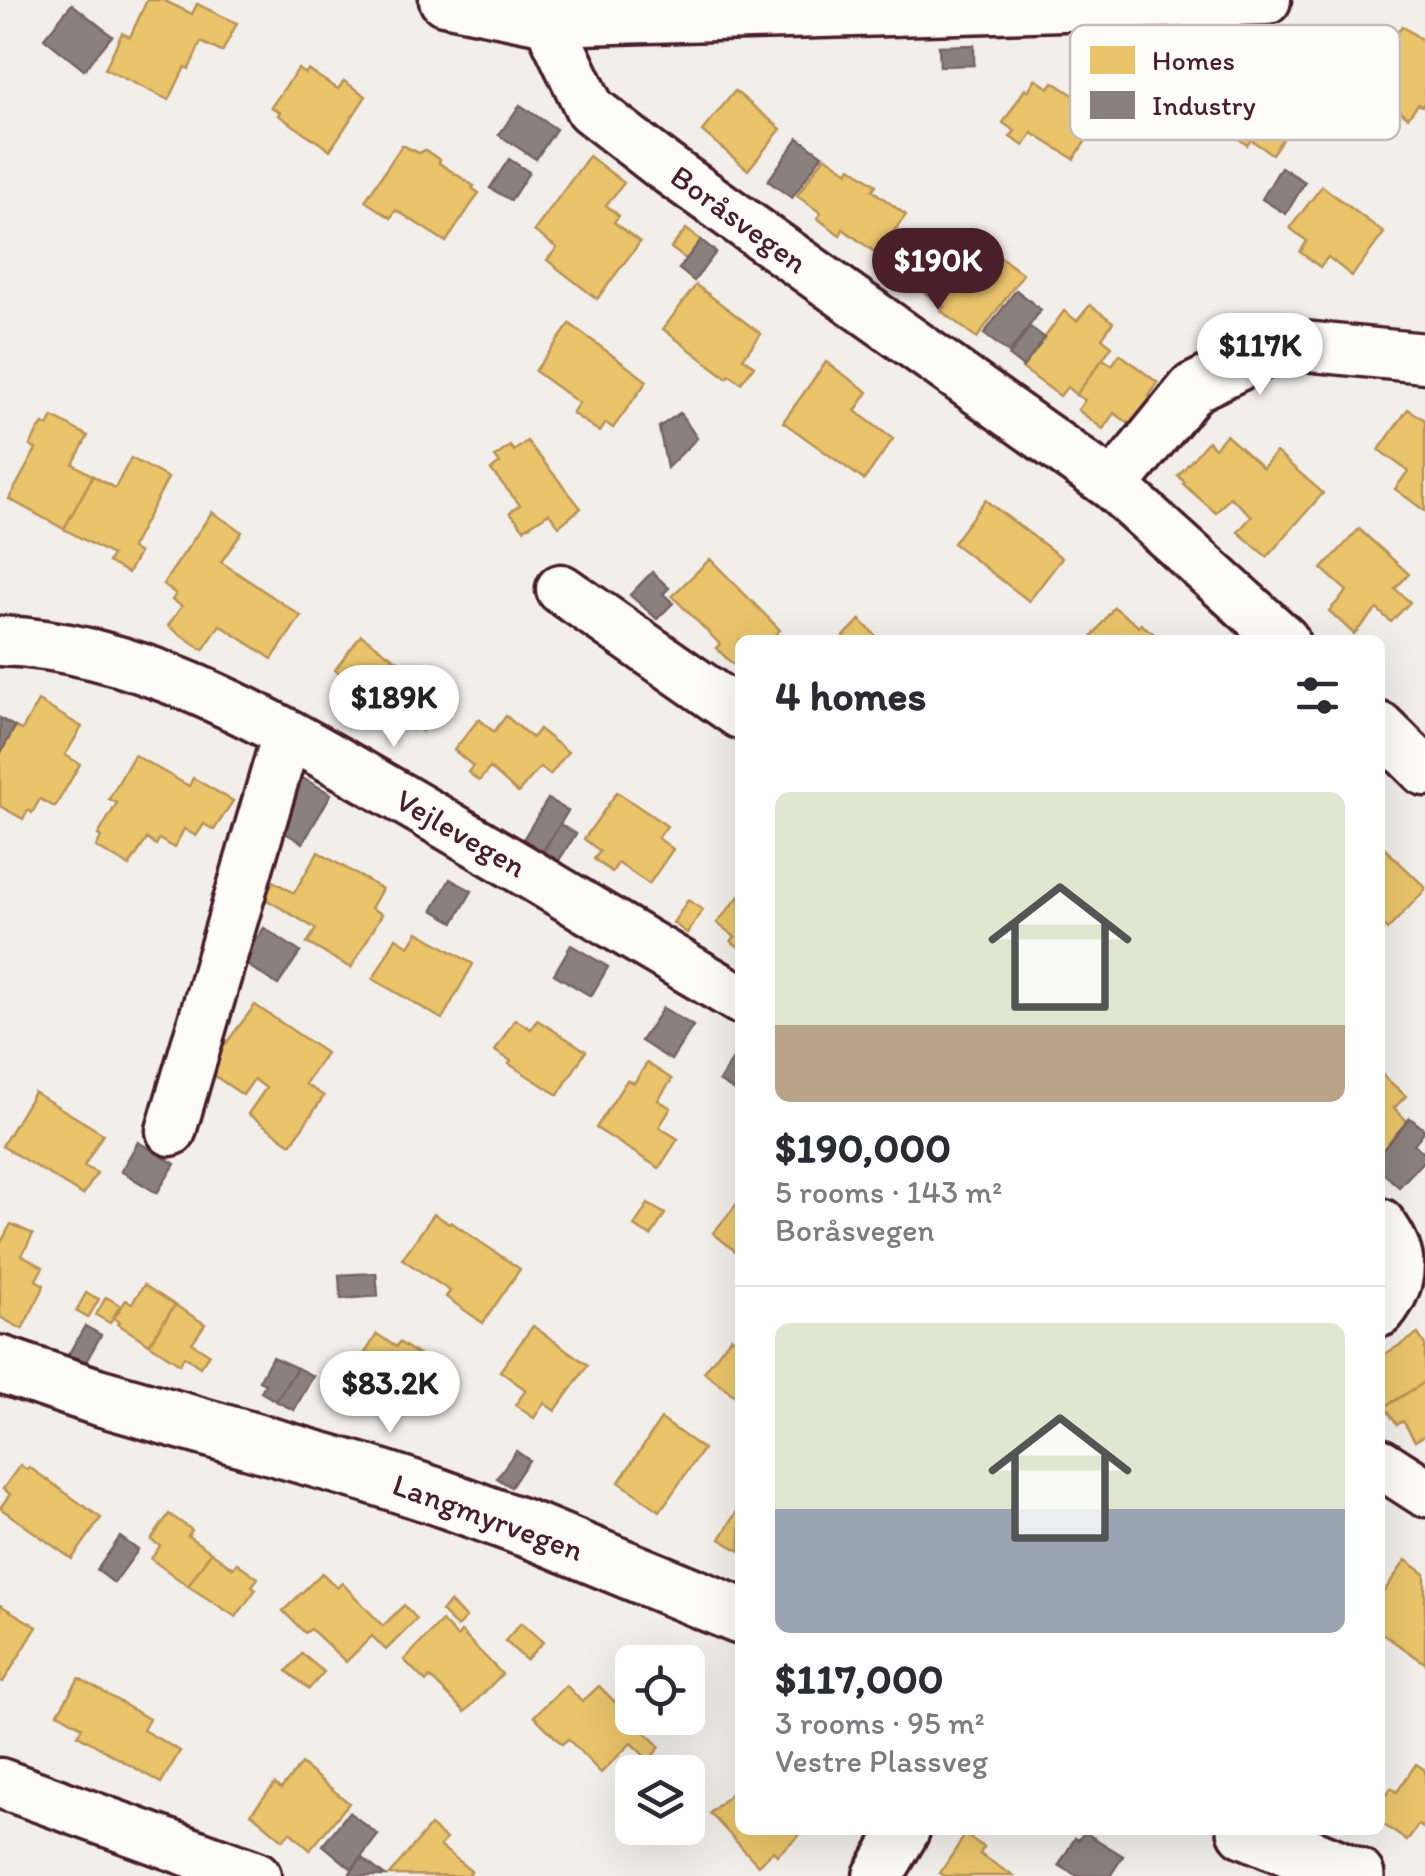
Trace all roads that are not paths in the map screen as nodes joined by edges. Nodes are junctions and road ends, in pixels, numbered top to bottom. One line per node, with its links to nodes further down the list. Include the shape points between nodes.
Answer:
1 (444, 0): 3 (street)
2 (1266, 0): 3 (street)
3 (548, 21): 5 (street, Boråsvegen, via 590,109)
4 (1425, 358): 5 (street, via 1283,344 1193,388)
5 (1113, 486): 7 (street, Boråsvegen)
6 (561, 588): 9 (street)
7 (1278, 635)
8 (0, 641): 11 (street, Vejlevegen, via 128,666 196,688)
9 (735, 710)
10 (1385, 733): 12 (street)
11 (288, 734): 13 (street, Vejlevegen); 14 (street)
12 (1425, 771)
13 (735, 996)
14 (171, 1131)
15 (1385, 1232): 16 (street, via 1396,1248 1399,1280)
16 (1385, 1306)
17 (0, 1364): 20 (main road, Langmyrvegen, via 436,1496)
18 (1385, 1466): 19 (street)
19 (1425, 1492)
20 (735, 1614)
21 (0, 1783): 25 (street)
22 (902, 1835): 26 (street)
23 (1253, 1835): 24 (main road)
24 (1293, 1864): 27 (main road)
25 (256, 1876)
26 (878, 1876)
27 (1356, 1876)

